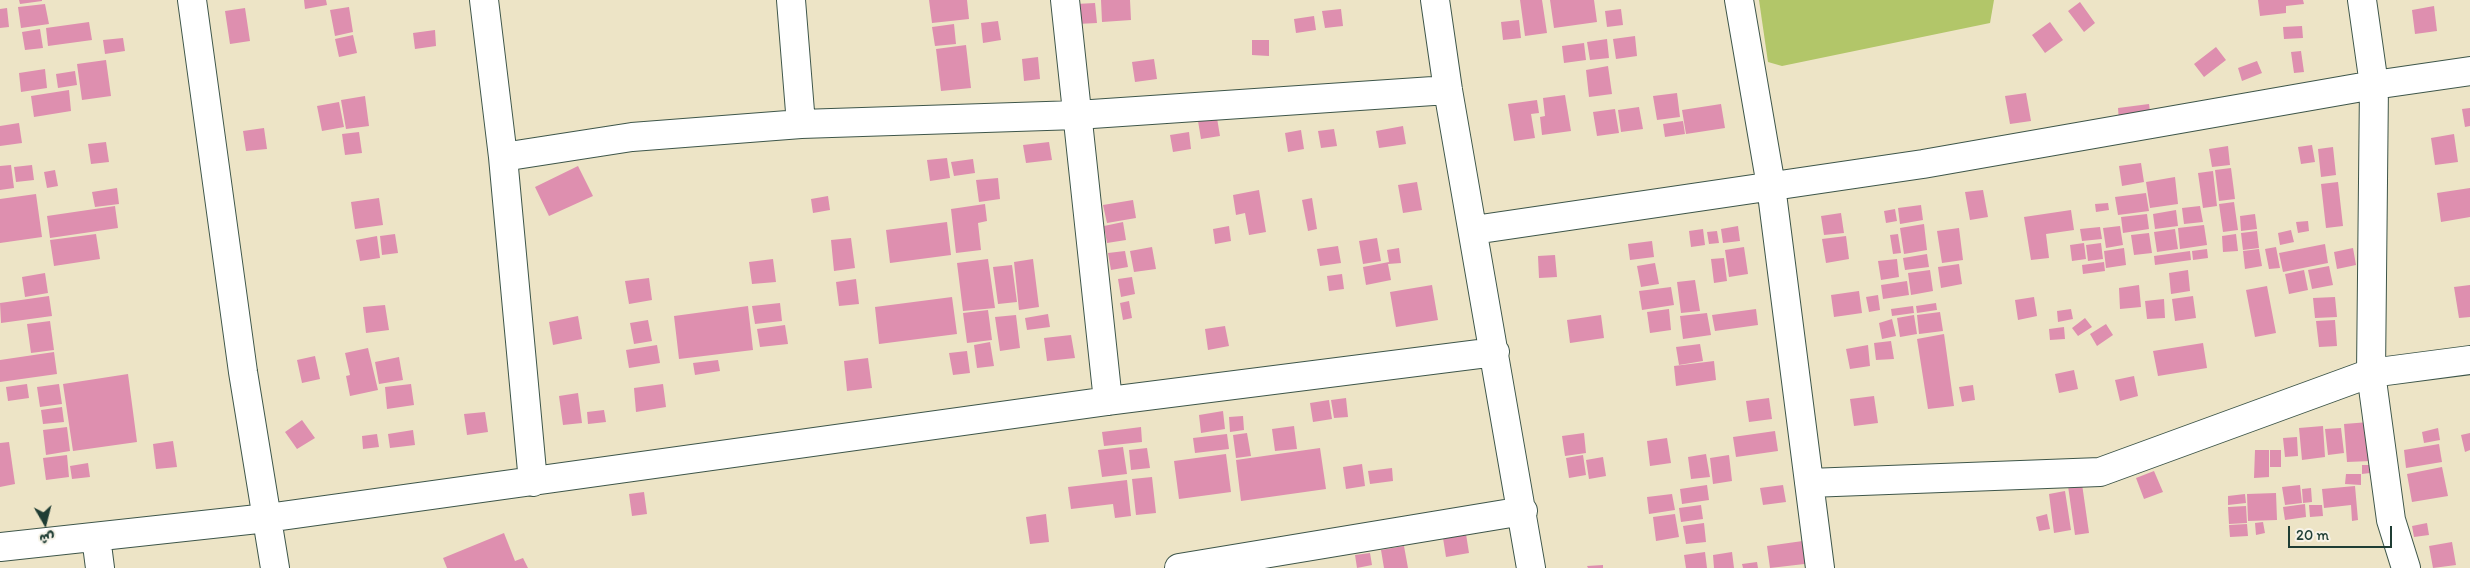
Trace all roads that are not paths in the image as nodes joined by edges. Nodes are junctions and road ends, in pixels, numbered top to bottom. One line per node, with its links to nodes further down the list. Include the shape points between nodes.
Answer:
1 (192, 0): 23 (street, via 243,372)
2 (484, 0): 13 (street)
3 (791, 0): 12 (street)
4 (1065, 0): 11 (street)
5 (1435, 0): 10 (street)
6 (1740, 0): 14 (street)
7 (2362, 0): 9 (street)
8 (2470, 71): 9 (street)
9 (2374, 85): 14 (street, via 1932,163); 18 (street)
10 (1448, 90): 11 (street); 15 (street)
11 (1077, 115): 12 (street); 19 (street)
12 (801, 124): 13 (street, via 632,137)
13 (503, 156): 20 (street)
14 (1771, 186): 15 (street); 21 (street)
15 (1474, 230): 16 (street)
16 (1495, 352): 19 (street); 22 (street)
17 (2470, 360): 18 (street)
18 (2371, 373): 21 (street, via 2100,472); 31 (street, via 2391,520)
19 (1108, 401): 20 (street)
20 (533, 482): 23 (street)
21 (1809, 483): 30 (street)
22 (1523, 511): 28 (street); 29 (street)
23 (267, 518): 24 (street); 27 (street)
24 (96, 537): 25 (street); 26 (street)
25 (0, 547)
26 (100, 568)
27 (275, 568)
28 (1178, 568)
29 (1531, 568)
30 (1820, 568)
31 (2406, 568)

